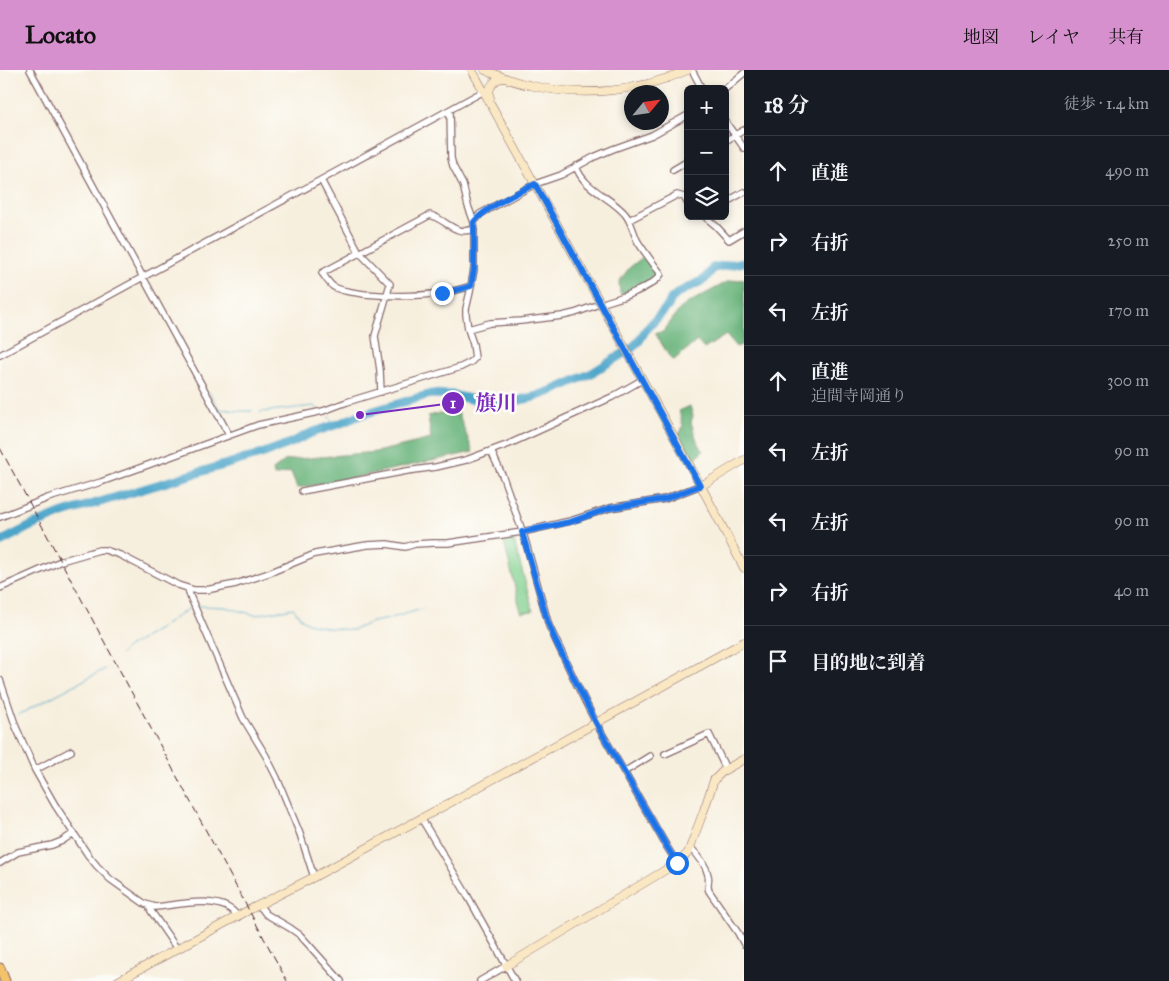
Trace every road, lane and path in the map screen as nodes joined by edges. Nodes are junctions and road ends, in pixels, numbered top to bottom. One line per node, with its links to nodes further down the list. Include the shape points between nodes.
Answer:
1 (30, 70): 33 (street)
2 (472, 70): 10 (street)
3 (485, 70): 7 (street)
4 (688, 70): 7 (street, via 636,87 591,92 549,90)
5 (692, 70): 8 (street)
6 (744, 73): 9 (street)
7 (506, 78): 11 (street, via 498,79 490,86)
8 (700, 85)
9 (729, 86)
10 (484, 92): 11 (street); 12 (street)
11 (492, 105): 23 (street)
12 (450, 110): 22 (street); 29 (street, via 451,158)
13 (684, 118): 20 (street)
14 (729, 127): 16 (street)
15 (744, 130): 16 (street)
16 (735, 135): 17 (street); 18 (street)
17 (729, 138)
18 (744, 148)
19 (684, 163): 21 (street)
20 (576, 166): 23 (street); 27 (street, via 588,184)
21 (673, 170)
22 (320, 180): 32 (street); 33 (street)
23 (535, 184): 29 (street, via 486,210); 40 (street)
24 (744, 192): 26 (street)
25 (684, 197): 27 (street, via 678,195)
26 (729, 200)
27 (629, 220): 36 (street, via 637,241 660,274 657,280 644,287)
28 (711, 220): 31 (street, via 729,240)
29 (474, 222): 30 (street)
30 (474, 229): 32 (street, via 458,230 430,214); 34 (street)
31 (744, 231)
32 (359, 252): 35 (street, via 389,282); 35 (street, via 322,273 331,286 340,290)
33 (143, 277): 39 (street); 42 (street)
34 (471, 286): 35 (street, via 442,293); 38 (street, via 466,309)
35 (387, 296): 41 (street, via 375,336)
36 (606, 302)
37 (594, 306): 38 (street, via 562,316 490,323)
38 (468, 329): 41 (street, via 475,352 471,362)
39 (0, 354)
40 (642, 379): 43 (street, via 612,398); 45 (street)
41 (381, 392): 42 (street)
42 (228, 435): 47 (street)
43 (491, 451): 46 (street, via 436,467); 48 (street)
44 (744, 460): 45 (street)
45 (700, 486): 48 (street, via 659,500 610,508 570,522); 49 (street)
46 (302, 492)
47 (0, 517)
48 (522, 532): 51 (street, via 448,543 366,545 315,554 220,588); 54 (street, via 548,623)
49 (744, 568)
50 (0, 588): 51 (street, via 61,561 104,550)
51 (188, 589): 67 (street, via 243,718 281,786)
52 (744, 642): 54 (street)
53 (0, 680): 60 (street)
54 (596, 723): 61 (street); 62 (street)
55 (71, 750): 60 (street)
56 (665, 754): 59 (street, via 709,734)
57 (650, 756): 61 (street)
58 (744, 759): 59 (street)
59 (726, 769): 64 (street, via 714,780)
60 (35, 770): 63 (street)
61 (624, 772): 66 (street)
62 (421, 818): 67 (street); 73 (street)
63 (74, 833): 65 (street, via 52,845 18,852); 69 (street, via 103,872)
64 (690, 847): 66 (street); 71 (street, via 706,868 709,891)
65 (0, 863)
66 (677, 863): 73 (street)
67 (314, 877): 68 (street)
68 (259, 905): 70 (street); 77 (street, via 266,914 300,935)
69 (149, 906): 70 (street, via 208,903 228,907); 72 (street)
70 (238, 916): 72 (street)
71 (744, 944)
72 (177, 949): 76 (street)
73 (506, 966): 78 (street); 79 (street)
74 (0, 968): 75 (main road)
75 (5, 981)
76 (118, 981)
77 (341, 981)
78 (480, 981)
79 (514, 981)

